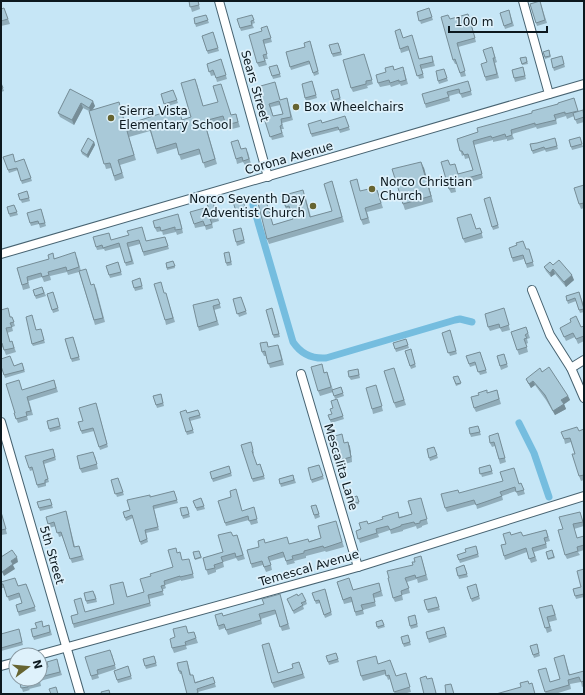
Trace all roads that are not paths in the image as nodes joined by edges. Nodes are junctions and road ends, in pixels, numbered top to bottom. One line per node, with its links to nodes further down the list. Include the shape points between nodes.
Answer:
1 (219, 1): 5 (street, Sears Street)
2 (524, 1): 4 (street)
3 (584, 84): 4 (street, Corona Avenue)
4 (549, 94): 5 (street, Corona Avenue)
5 (268, 176): 6 (street, Corona Avenue)
6 (1, 254)
7 (532, 290): 9 (street, via 550,335)
8 (584, 360): 9 (street)
9 (571, 368): 11 (street)
10 (300, 374): 14 (street, Mescalita Lane)
11 (584, 398)
12 (1, 422): 15 (street, 5th Street)
13 (584, 496): 14 (street, Temescal Avenue)
14 (358, 567): 15 (street, Temescal Avenue)
15 (66, 647): 16 (street, Temescal Avenue); 17 (street, 5th Street)
16 (48, 652)
17 (80, 694)

